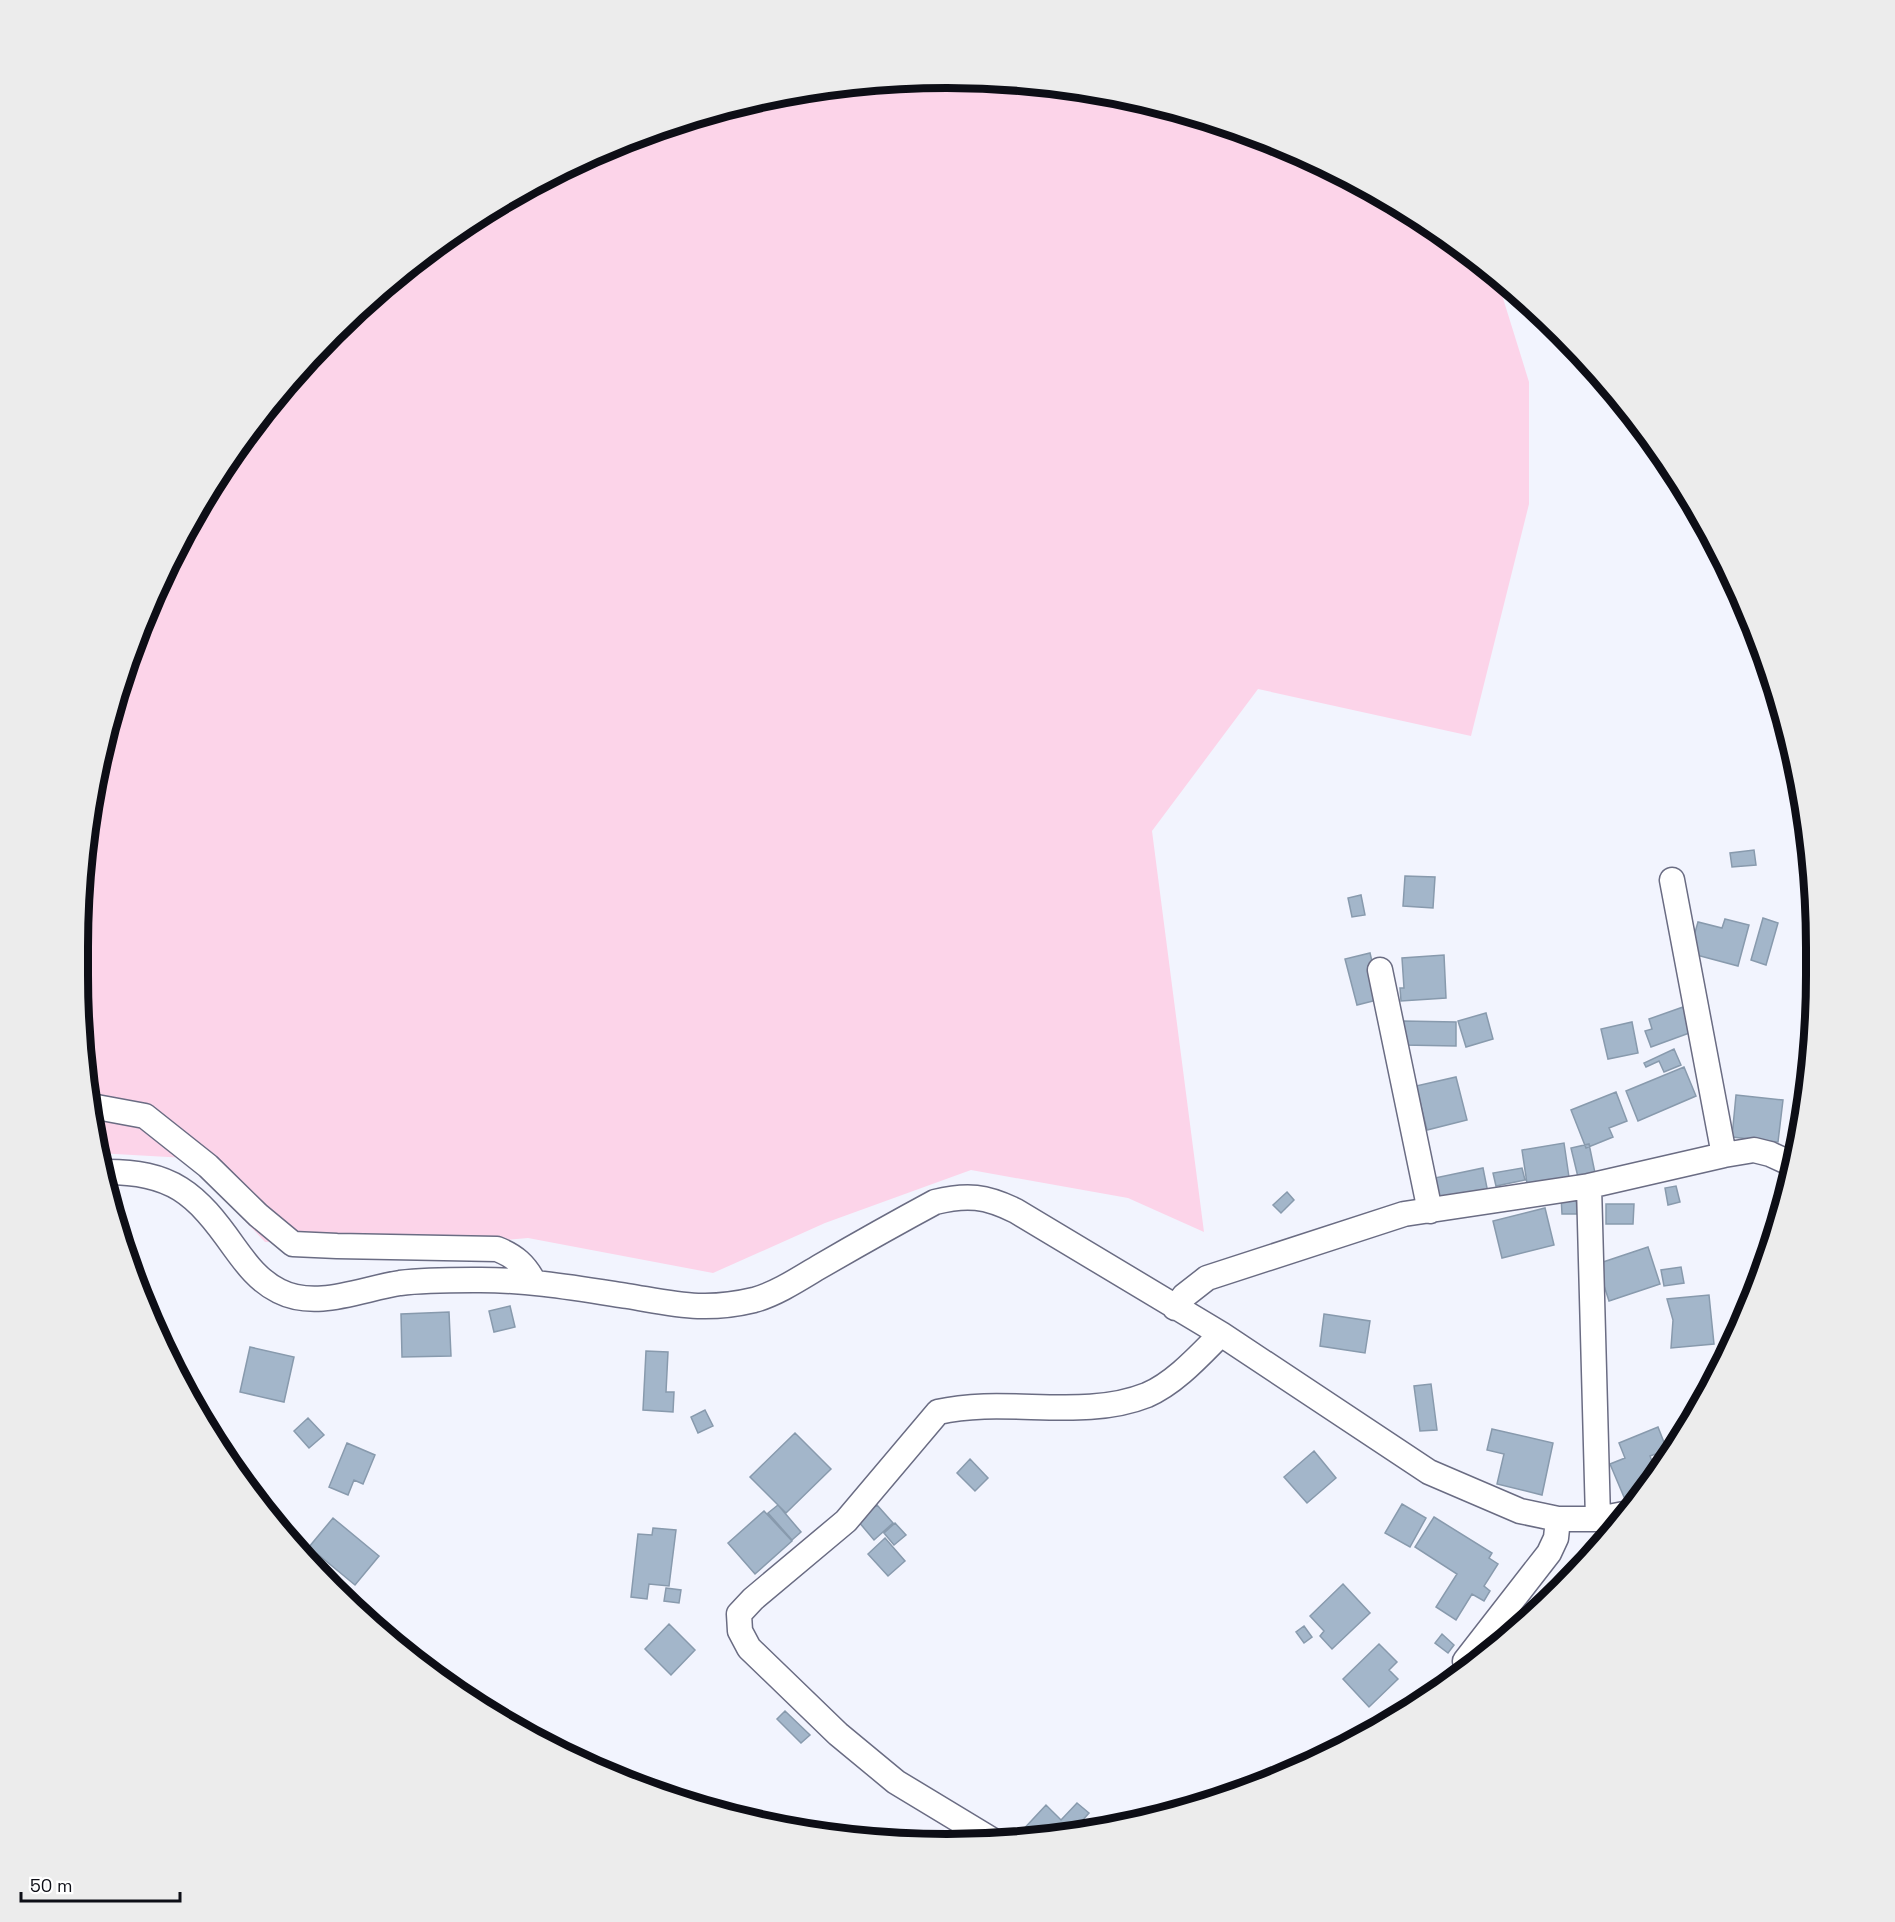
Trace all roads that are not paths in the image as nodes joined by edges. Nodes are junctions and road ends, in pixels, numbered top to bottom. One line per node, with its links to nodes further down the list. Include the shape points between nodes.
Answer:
1 (1672, 880): 4 (street)
2 (1380, 970): 8 (street)
3 (99, 1108): 9 (street, via 144,1116 208,1166 293,1244 497,1249 520,1261)
4 (1724, 1155): 5 (street, via 1754,1150); 7 (street)
5 (1785, 1161)
6 (112, 1172): 9 (street, via 139,1173 180,1188 201,1205 253,1272 273,1288 296,1297 313,1300 401,1283)
7 (1589, 1186): 8 (street); 14 (street)
8 (1430, 1211): 10 (street, via 1404,1214 1207,1278)
9 (534, 1282): 10 (street, via 689,1307 723,1307 757,1299 788,1285 935,1202 977,1197 998,1201 1016,1211)
10 (1175, 1308): 11 (street)
11 (1221, 1334): 13 (street, via 1429,1472 1520,1511); 16 (street, via 1180,1374 1148,1395 1098,1407 961,1407 938,1412 846,1521 740,1614 740,1630 749,1648 838,1734 896,1782)
12 (1613, 1516): 14 (street)
13 (1558, 1519): 14 (street); 15 (street, via 1549,1553)
14 (1598, 1519)
15 (1467, 1658)
16 (980, 1833)

